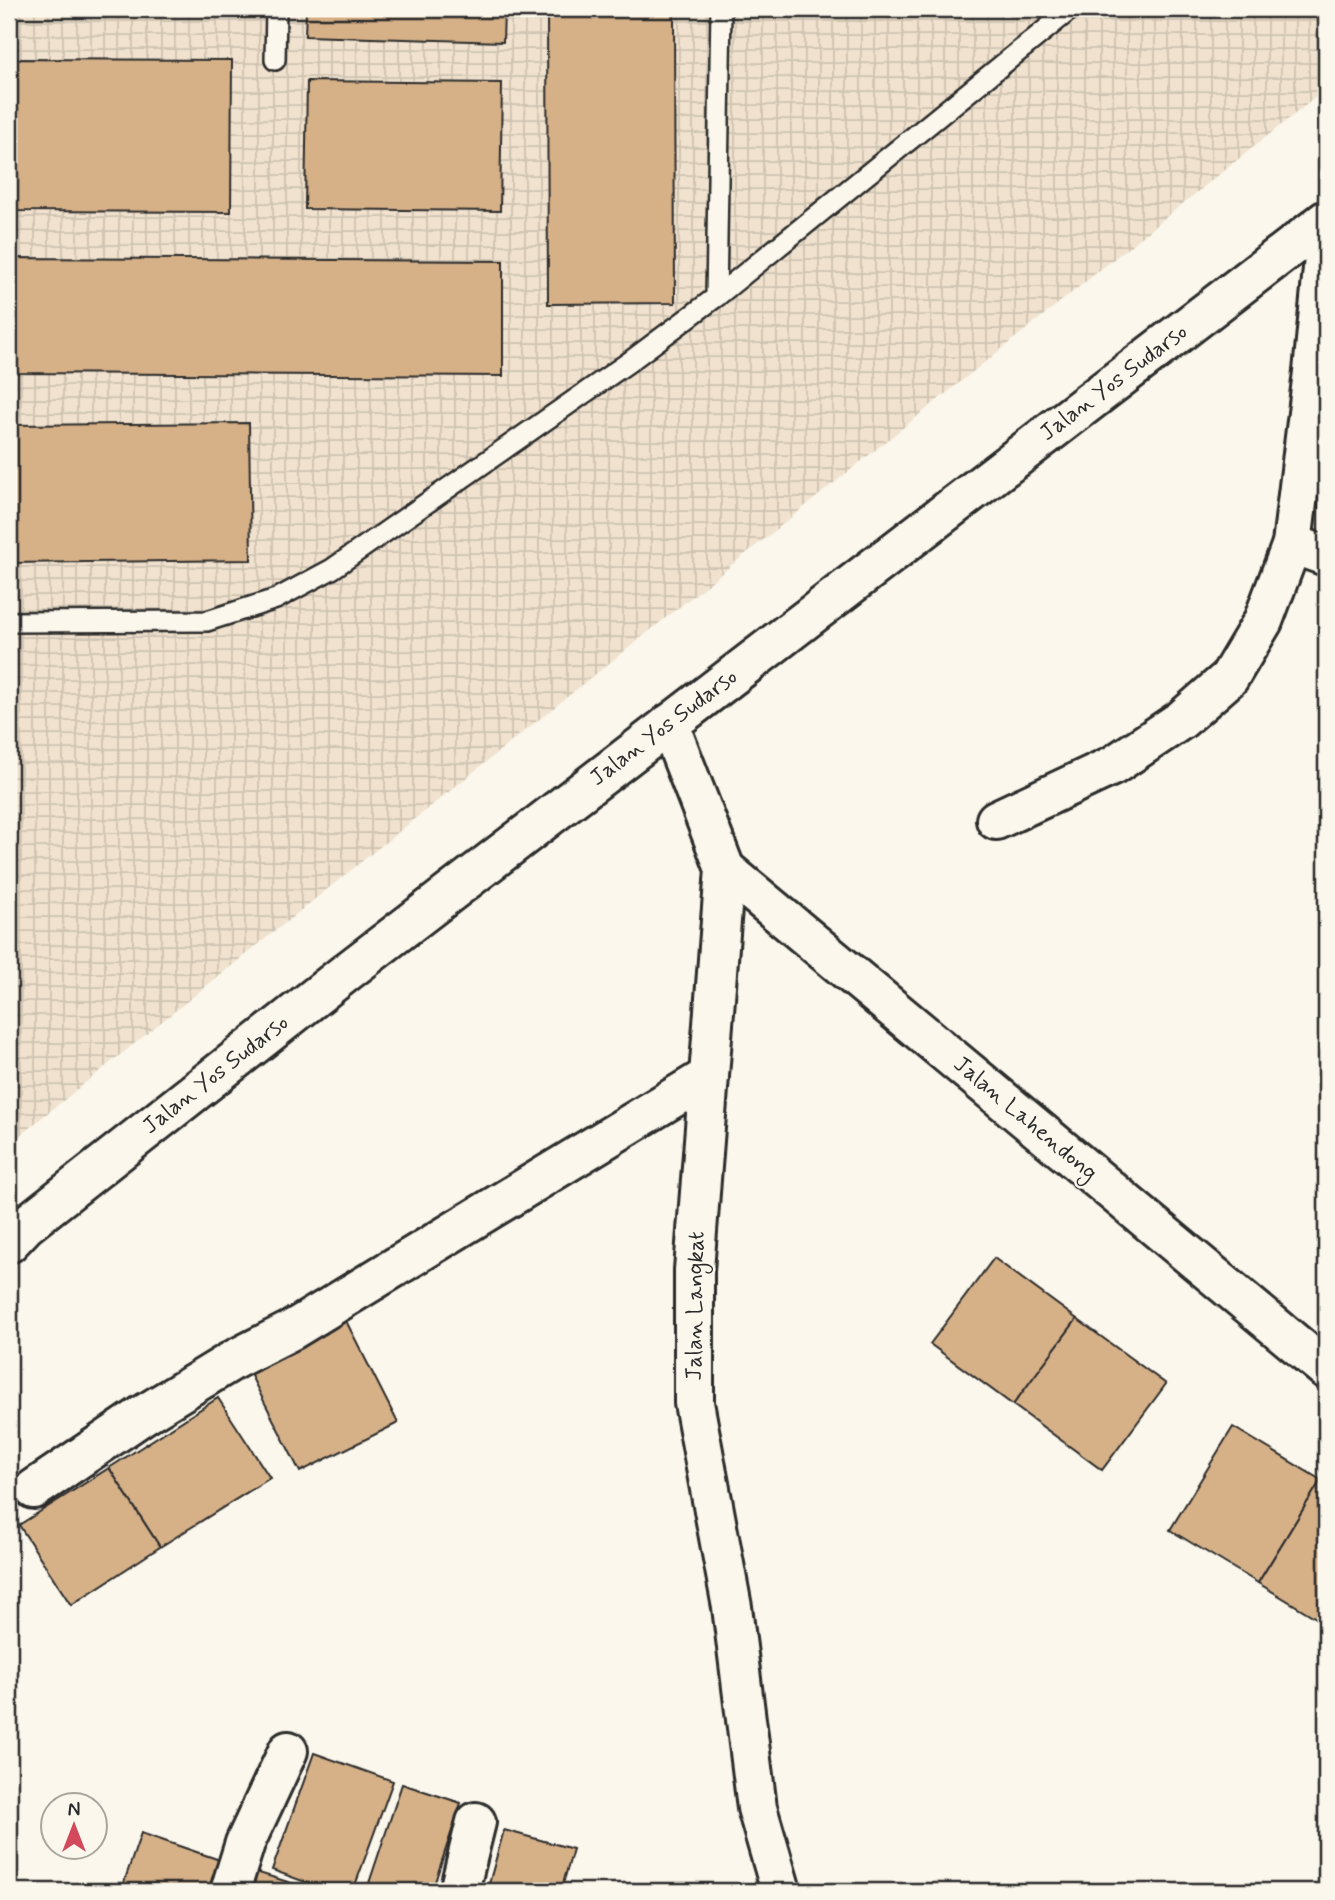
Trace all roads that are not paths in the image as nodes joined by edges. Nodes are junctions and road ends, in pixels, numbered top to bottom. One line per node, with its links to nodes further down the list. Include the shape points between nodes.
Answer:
1 (276, 9): 4 (lane)
2 (721, 9): 7 (lane)
3 (1071, 9): 7 (lane)
4 (275, 60)
5 (1326, 220): 10 (street, Jalan Yos Sudarso)
6 (1326, 237): 8 (street, via 1313,372)
7 (716, 297): 9 (lane, via 332,569 276,599 206,621)
8 (1309, 550): 11 (street, via 1228,678 1181,720 1114,765)
9 (9, 622)
10 (669, 724): 12 (street, Jalan Langkat); 14 (street, Jalan Yos Sudarso, via 26,1224)
11 (996, 820)
12 (724, 869): 13 (street, Jalan Langkat); 15 (street, Jalan Lahendong)
13 (709, 1076): 16 (street, via 292,1330 143,1415); 21 (street, Jalan Langkat, via 694,1270 694,1403 732,1607 757,1808)
14 (9, 1244)
15 (1326, 1369)
16 (34, 1489)
17 (288, 1751): 19 (street, via 245,1843)
18 (476, 1822): 20 (street)
19 (230, 1891)
20 (459, 1891)
21 (781, 1891)

